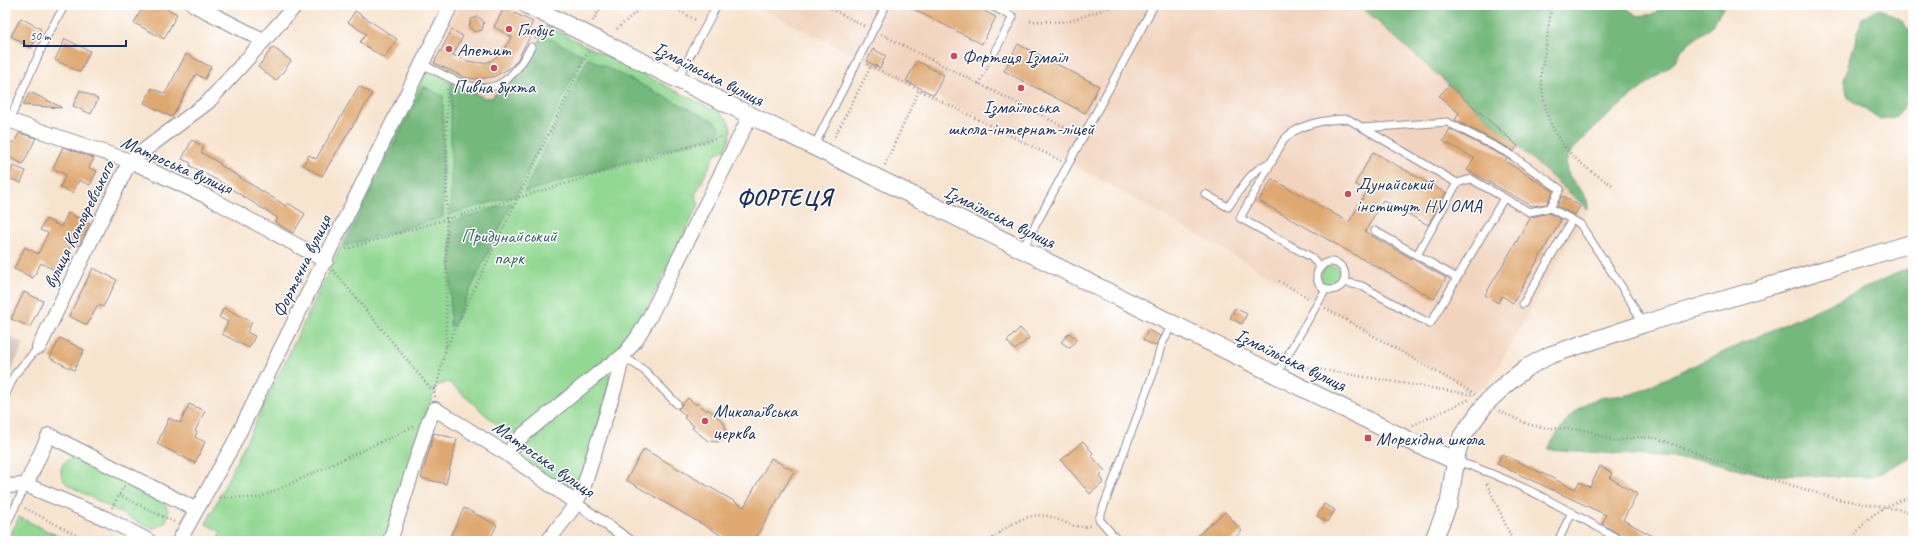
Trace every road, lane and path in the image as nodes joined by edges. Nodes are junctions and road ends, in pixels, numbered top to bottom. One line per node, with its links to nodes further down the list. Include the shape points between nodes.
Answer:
1 (65, 5): 35 (lane)
2 (194, 5): 23 (street)
3 (296, 5): 23 (street, вулиця Котляревського)
4 (451, 5): 28 (street, Фортечна вулиця)
5 (527, 5): 31 (street, Ізмаїльська вулиця)
6 (602, 5): 18 (path)
7 (644, 5): 20 (path)
8 (670, 5): 19 (path)
9 (717, 5): 19 (lane)
10 (824, 5): 21 (path)
11 (886, 5): 27 (lane)
12 (990, 5): 25 (lane, via 1013,17)
13 (1110, 5): 16 (path, via 1108,8 1066,22)
14 (1154, 5): 44 (lane)
15 (1550, 5): 46 (path, via 1541,75 1553,132 1570,154 1592,173)
16 (1030, 21)
17 (542, 25): 24 (path)
18 (591, 25)
19 (706, 26): 31 (lane)
20 (617, 29)
21 (870, 29)
22 (877, 32): 32 (path)
23 (263, 40): 41 (street, вулиця Котляревського, via 208,102)
24 (531, 47): 30 (lane, via 517,71 496,85 470,86)
25 (995, 51): 32 (path)
26 (588, 52): 48 (path)
27 (858, 60): 29 (path); 40 (lane)
28 (422, 64): 30 (lane); 58 (street, Фортечна вулиця)
29 (872, 66): 33 (path); 39 (path)
30 (448, 77): 51 (path)
31 (677, 80): 34 (street, Ізмаїльська вулиця)
32 (979, 84): 36 (path)
33 (919, 90): 43 (path); 44 (path)
34 (750, 116): 40 (street, Ізмаїльська вулиця); 71 (street, via 649,318)
35 (7, 119): 41 (street, Матроська вулиця)
36 (1064, 127)
37 (1363, 128): 42 (lane, via 1348,119 1341,119 1298,128 1287,136); 45 (lane); 50 (lane, via 1440,121 1454,124 1508,153 1560,188)
38 (722, 137): 48 (path)
39 (831, 144)
40 (813, 148): 55 (street, Ізмаїльська вулиця)
41 (130, 162): 58 (street, Матроська вулиця, via 208,197); 69 (street, вулиця Котляревського)
42 (1272, 162): 47 (lane, via 1254,173 1228,207); 59 (lane, via 1240,218 1311,258)
43 (885, 165)
44 (1068, 165): 55 (lane)
45 (1457, 183): 49 (lane, via 1471,179); 57 (lane)
46 (1614, 186)
47 (1205, 194)
48 (518, 198): 51 (path); 70 (path)
49 (1504, 198): 50 (lane, via 1529,212); 60 (lane)
50 (1550, 208): 52 (lane)
51 (447, 219): 56 (path); 70 (path)
52 (1572, 220): 65 (lane); 68 (lane, via 1582,228 1629,298)
53 (1375, 232): 57 (lane)
54 (1913, 243): 68 (street)
55 (1022, 250): 67 (street, Ізмаїльська вулиця)
56 (340, 251)
57 (1417, 255): 60 (lane)
58 (326, 261): 74 (path, via 432,390); 88 (street, Фортечна вулиця, via 233,445)
59 (1321, 267): 62 (lane, via 1328,263 1341,266 1345,273); 63 (lane, via 1318,279)
60 (1457, 278): 62 (lane, via 1430,324 1362,286)
61 (1279, 281): 64 (path)
62 (1344, 282): 63 (lane, via 1334,290)
63 (1326, 289): 73 (lane)
64 (1314, 302)
65 (1523, 304)
66 (1322, 306): 76 (path)
67 (1172, 324): 73 (street, Ізмаїльська вулиця); 97 (lane, via 1161,346)
68 (1643, 324): 82 (street, via 1550,355 1514,376 1487,402 1466,428 1459,444)
69 (39, 347): 75 (lane, вулиця Котляревського, via 15,374)
70 (446, 348): 74 (path)
71 (623, 356): 77 (lane, via 645,371); 81 (street, via 529,430); 90 (street, via 616,387)
72 (1292, 365): 76 (path)
73 (1276, 375): 82 (street, Ізмаїльська вулиця)
74 (434, 389): 79 (path)
75 (5, 396)
76 (1480, 396): 80 (path, via 1460,402)
77 (677, 404)
78 (1496, 409): 92 (path, via 1530,425 1586,430 1614,441 1639,437 1656,438 1767,478 1837,499)
79 (432, 414): 81 (street, Матроська вулиця); 88 (path, via 259,498); 103 (street)
80 (1412, 425)
81 (507, 454): 90 (street, Матроська вулиця)
82 (1456, 461): 94 (lane, via 1488,472); 108 (street, via 1449,503)
83 (130, 475): 85 (street, via 49,435); 87 (path); 93 (street)
84 (1487, 484): 109 (path)
85 (26, 485): 86 (street); 96 (street); 98 (lane)
86 (5, 486)
87 (119, 495): 96 (path); 99 (path)
88 (203, 496): 93 (street, Фортечна вулиця)
89 (1913, 496): 92 (path)
90 (576, 503): 104 (street); 105 (street, Матроська вулиця)
91 (24, 508): 100 (path)
92 (1884, 508): 95 (path, via 1902,510); 112 (path, via 1869,517)
93 (195, 509): 99 (street, Фортечна вулиця)
94 (1572, 512): 110 (lane); 111 (lane)
95 (1913, 515)
96 (107, 519): 101 (street)
97 (1099, 519): 106 (path, via 1092,525 1078,527 1048,516 1028,517); 107 (lane)
98 (5, 527)
99 (185, 528): 102 (street, Фортечна вулиця)
100 (87, 541)
101 (149, 541)
102 (179, 541)
103 (390, 541)
104 (548, 541)
105 (630, 541)
106 (990, 541)
107 (1118, 541)
108 (1433, 541)
109 (1513, 541)
110 (1558, 541)
111 (1622, 541)
112 (1852, 541)

